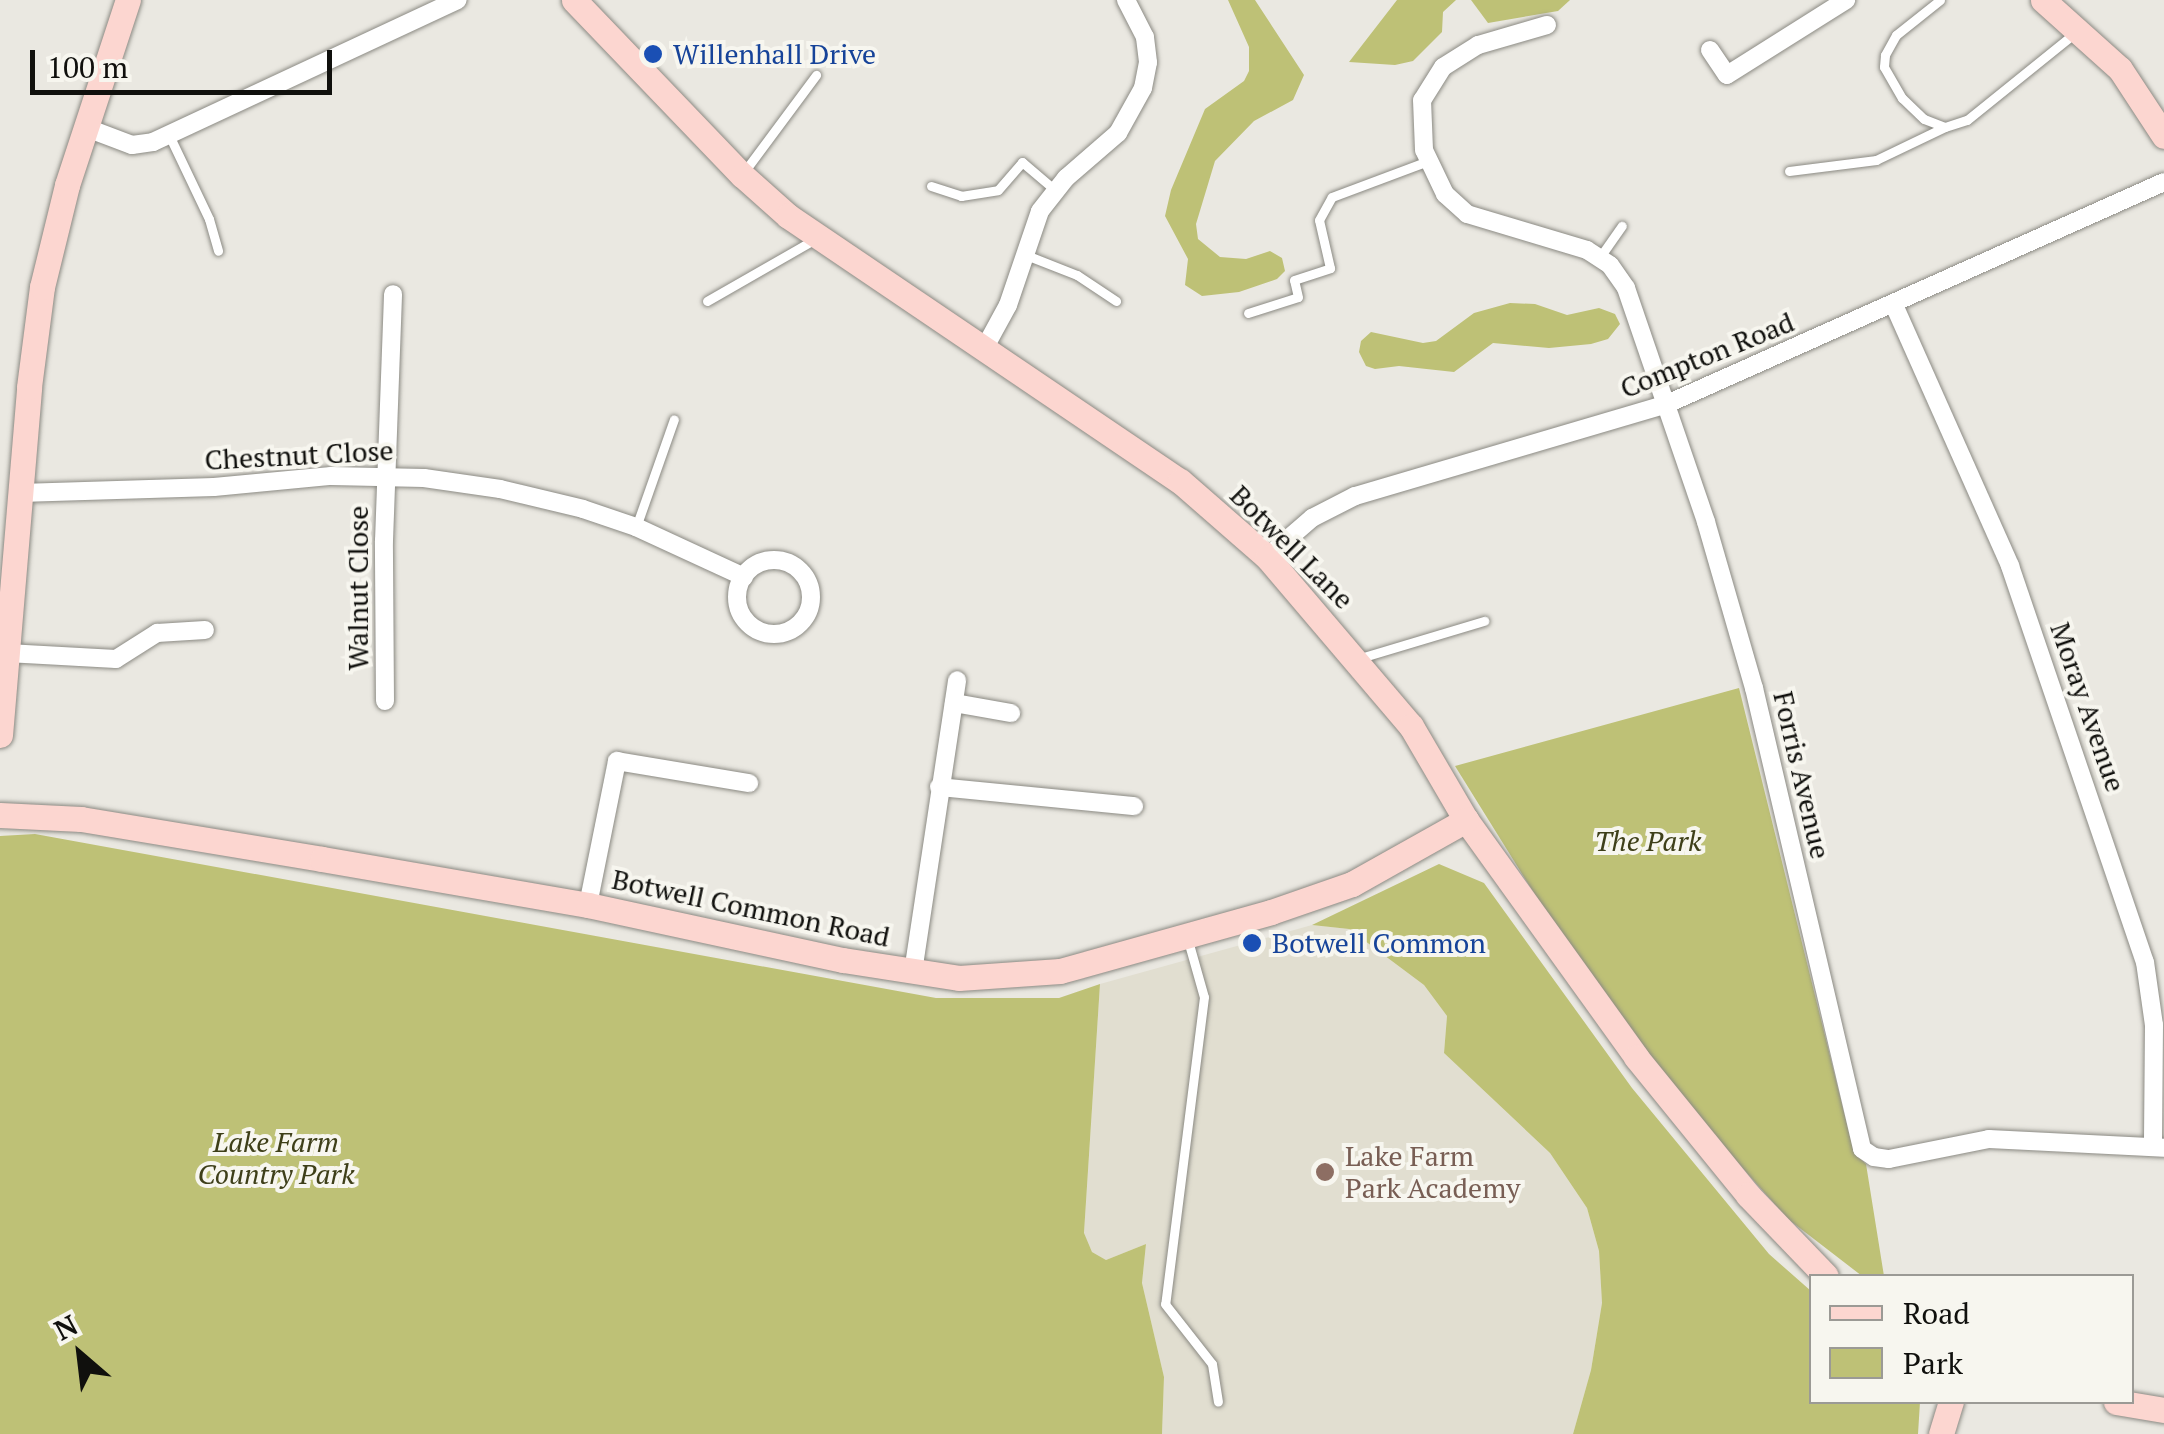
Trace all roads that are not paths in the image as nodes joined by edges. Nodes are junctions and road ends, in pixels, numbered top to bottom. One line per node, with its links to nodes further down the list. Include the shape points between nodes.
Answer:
1 (128, 0): 13 (street)
2 (458, 0): 14 (street)
3 (574, 0): 18 (street, Botwell Lane)
4 (1126, 0): 21 (street, via 1145,38 1143,88 1118,133)
5 (1940, 0): 12 (lane, via 1896,35 1884,67 1902,98 1924,119)
6 (2043, 0): 9 (street)
7 (1837, 2): 10 (street, via 1727,75)
8 (1547, 25): 16 (street, via 1478,45 1436,75 1420,111)
9 (2078, 30): 12 (lane, via 1968,120); 15 (street, via 2128,80)
10 (1710, 50)
11 (816, 75): 18 (lane)
12 (1945, 126): 17 (lane, via 1876,160)
13 (88, 128): 14 (street, via 132,145); 36 (street, via 42,287)
14 (169, 135): 24 (lane)
15 (2164, 136)
16 (1428, 161): 26 (street, via 1445,194 1467,214); 31 (lane, via 1332,197 1319,220 1330,268 1294,280 1298,297)
17 (1789, 171)
18 (742, 174): 23 (street, Botwell Lane)
19 (2164, 182): 30 (street, Compton Road)
20 (930, 186): 21 (lane, via 961,196 998,190 1022,162)
21 (1055, 190): 25 (street)
22 (1622, 226): 26 (lane)
23 (816, 238): 28 (lane); 32 (street, Botwell Lane)
24 (218, 251)
25 (1023, 254): 29 (lane, via 1076,275); 32 (street, via 1008,304)
26 (1600, 257): 33 (street, Forris Avenue, via 1626,288)
27 (393, 294): 35 (street, Walnut Close)
28 (707, 301)
29 (1116, 301)
30 (1894, 305): 33 (street, Compton Road); 57 (street, Moray Avenue, via 2003,549 2145,962)
31 (1248, 313)
32 (984, 349): 38 (street, Botwell Lane, via 1180,481)
33 (1667, 404): 38 (street, Compton Road, via 1356,496 1312,518); 57 (street, Forris Avenue, via 1754,688 1862,1149 1874,1158 1900,1158 1990,1139)
34 (674, 419): 37 (lane)
35 (387, 476): 36 (street, Chestnut Close); 37 (street, Chestnut Close, via 540,497); 45 (street, Walnut Close)
36 (13, 496): 42 (street)
37 (636, 527): 39 (street, Chestnut Close)
38 (1267, 557): 43 (street, Botwell Lane)
39 (744, 577): 39 (street, via 770,561 798,569 812,596 806,616 784,633 758,630 738,602)
40 (1484, 621): 43 (lane)
41 (204, 630): 42 (street, via 156,633 116,659)
42 (7, 652): 48 (street)
43 (1357, 659): 53 (street, Botwell Lane, via 1430,753)
44 (957, 680): 46 (street)
45 (386, 701)
46 (954, 703): 47 (street); 50 (street)
47 (1011, 713)
48 (0, 734)
49 (750, 783): 54 (street, via 617,761)
50 (939, 786): 51 (street); 56 (street)
51 (1134, 806)
52 (0, 815): 54 (street, Botwell Common Road, via 80,819)
53 (1466, 820): 55 (street, Botwell Common Road, via 1352,884); 58 (street, Botwell Lane, via 1673,1104)
54 (588, 905): 56 (street, Botwell Common Road)
55 (1187, 936): 56 (street, Botwell Common Road, via 1060,971 992,978); 59 (lane, via 1204,997 1165,1304 1212,1364)
56 (913, 972)
57 (2159, 1147)
58 (1824, 1274)
59 (1218, 1402)
60 (1950, 1404): 63 (street)
61 (2128, 1404): 62 (street)
62 (2164, 1410)
63 (1941, 1434)

